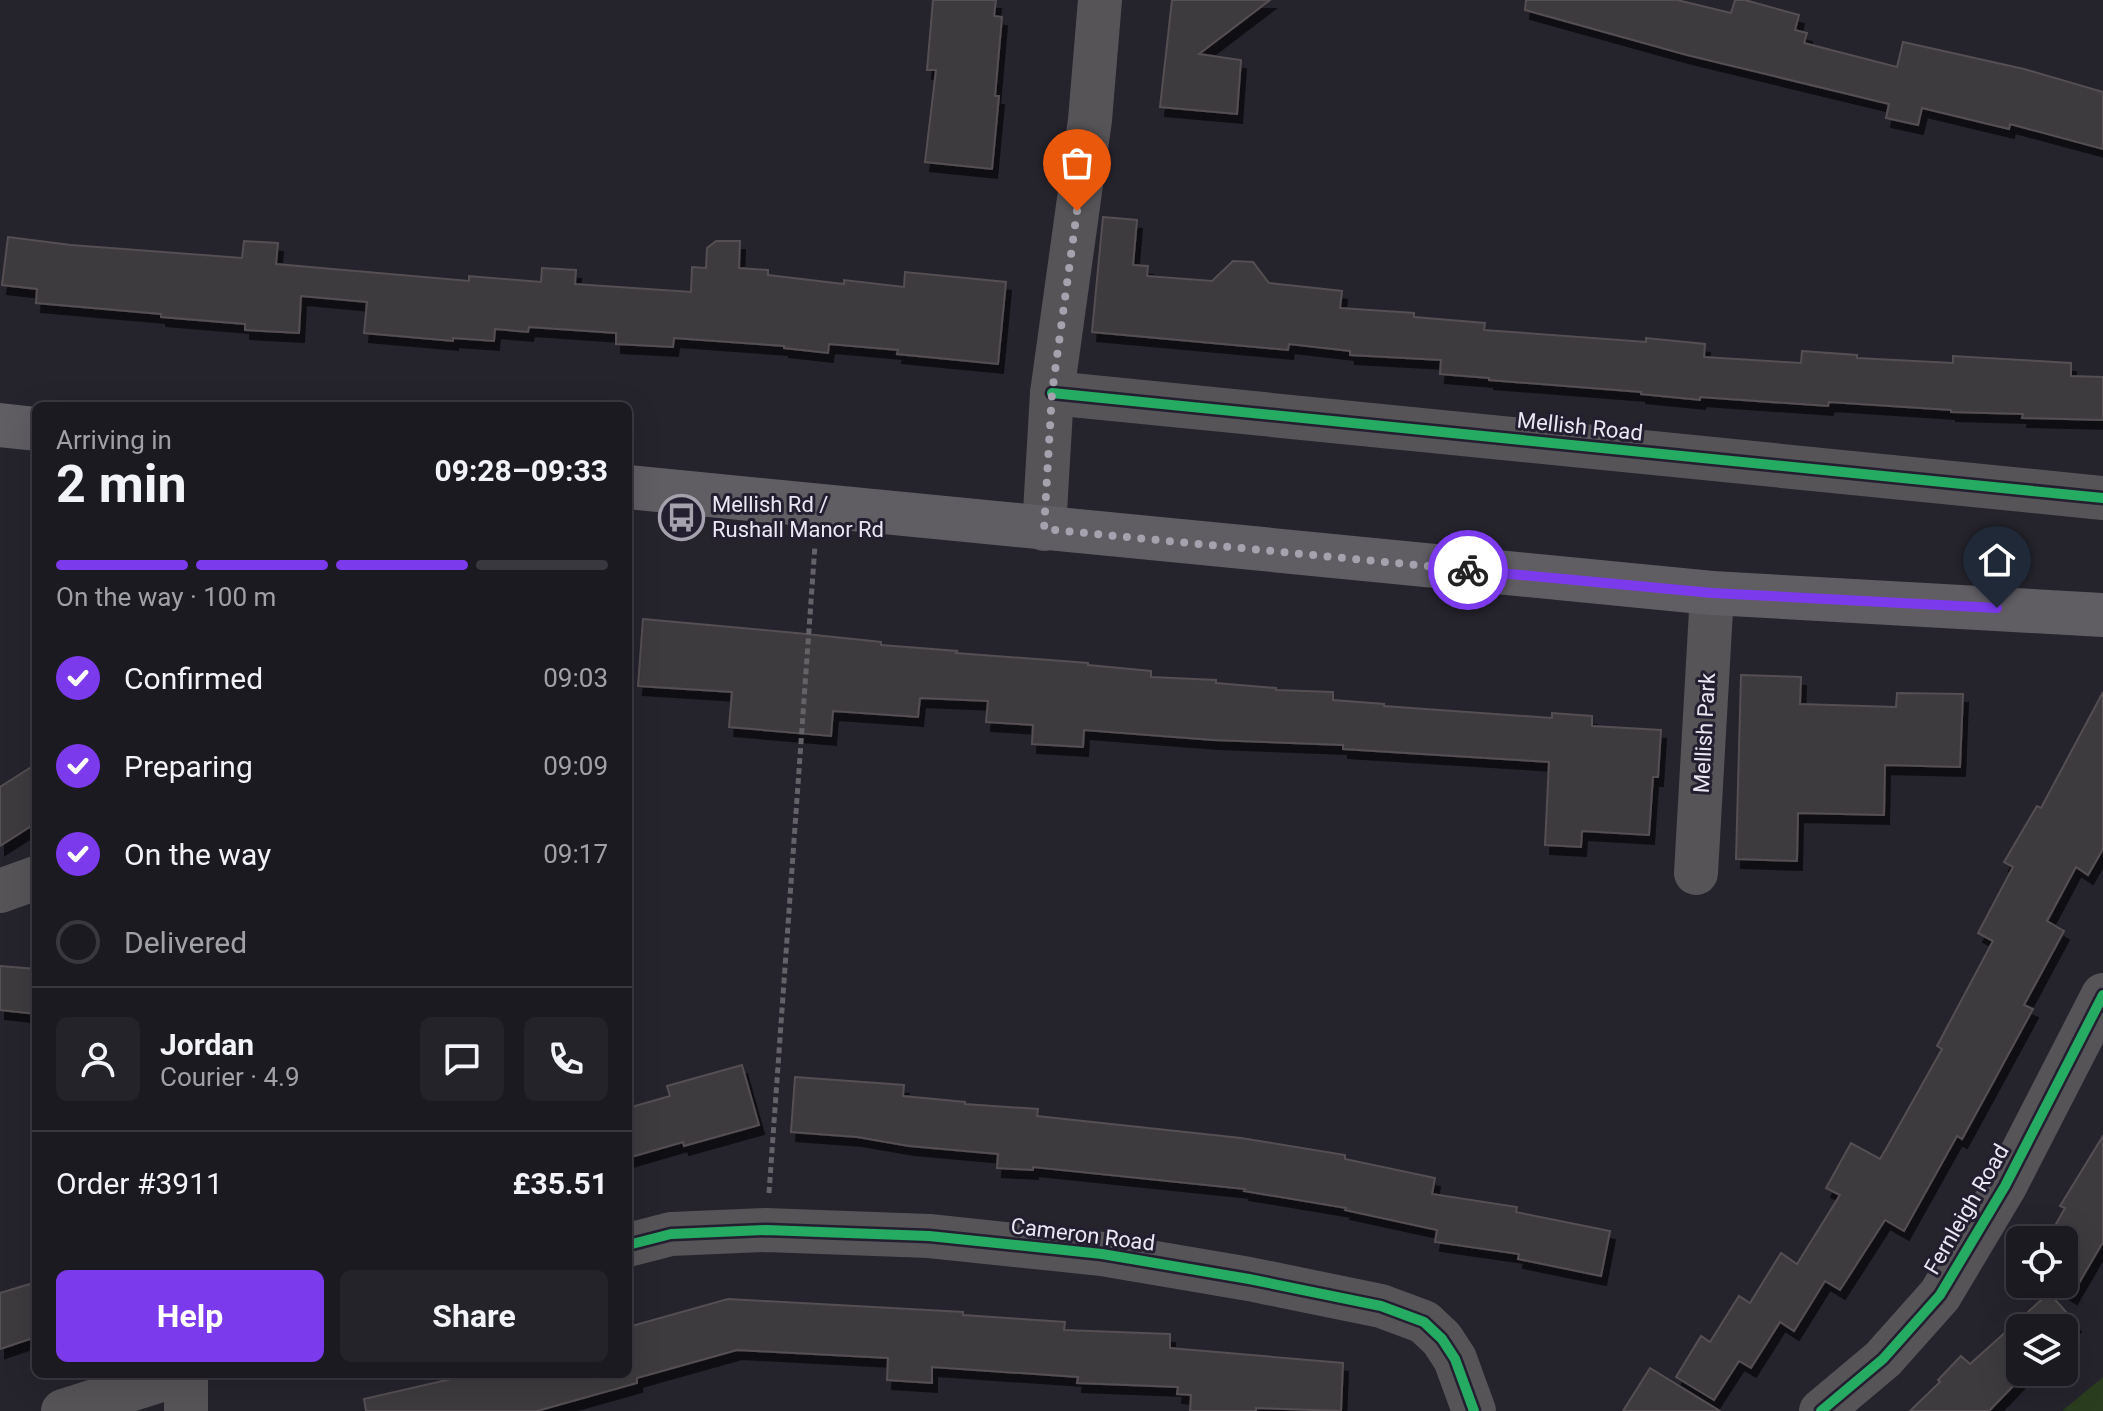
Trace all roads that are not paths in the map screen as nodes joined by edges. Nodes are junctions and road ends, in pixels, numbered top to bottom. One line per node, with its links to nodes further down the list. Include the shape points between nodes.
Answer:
1 (1100, 0): 2 (street, via 1090,120)
2 (1052, 393): 6 (street, Mellish Road); 7 (street)
3 (0, 425): 4 (main road)
4 (32, 429)
5 (632, 487): 7 (main road)
6 (2103, 498)
7 (1044, 529): 8 (main road)
8 (1712, 593): 9 (main road); 10 (street, Mellish Park)
9 (2103, 615)
10 (1696, 873)
11 (32, 879): 12 (street)
12 (0, 891)
13 (2103, 995): 20 (street, Fernleigh Road, via 2005,1186 1940,1295 1883,1359)
14 (632, 1244): 19 (street, Cameron Road, via 671,1234 766,1230 929,1236 1102,1254 1249,1279 1381,1306 1424,1322 1455,1359)
15 (170, 1378): 17 (street)
16 (183, 1378): 18 (street)
17 (63, 1411)
18 (186, 1411)
19 (1474, 1411)
20 (1821, 1411)

